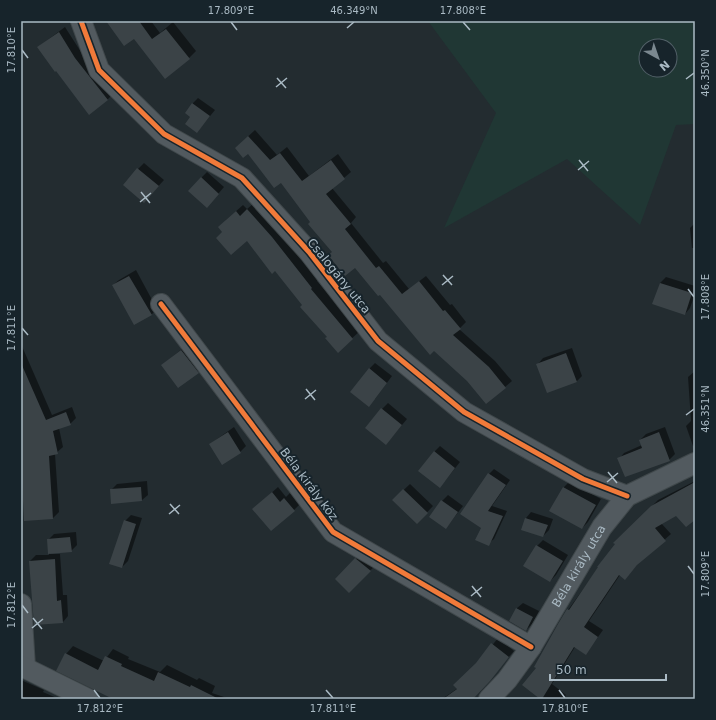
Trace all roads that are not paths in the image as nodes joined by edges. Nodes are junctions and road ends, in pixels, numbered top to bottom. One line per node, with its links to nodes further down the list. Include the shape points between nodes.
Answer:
1 (81, 21): 4 (street, Csalogány utca, via 99,70 164,134 242,178 309,252 378,341 464,412 583,479)
2 (160, 304): 6 (street, Béla király köz, via 333,532)
3 (695, 463): 4 (street, Béla király utca)
4 (627, 496): 6 (street, Béla király utca, via 602,527)
5 (21, 604): 7 (street)
6 (531, 647): 9 (street, Béla király utca, via 507,680)
7 (23, 667): 8 (street)
8 (88, 699)
9 (489, 699)

